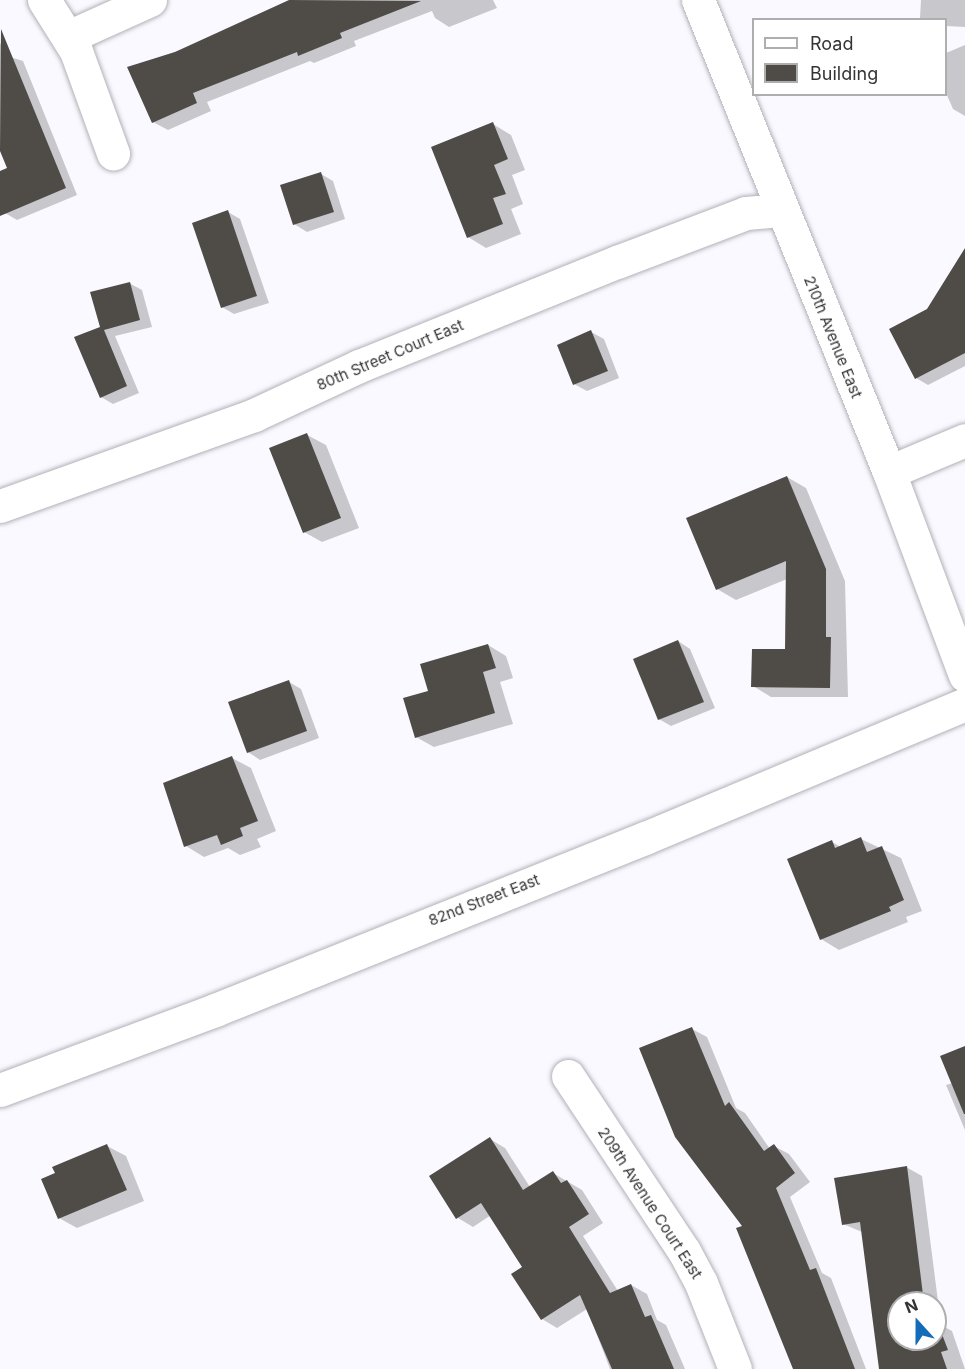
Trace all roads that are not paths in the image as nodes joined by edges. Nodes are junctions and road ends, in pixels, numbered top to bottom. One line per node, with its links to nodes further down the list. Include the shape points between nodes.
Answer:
1 (44, 0): 4 (street)
2 (150, 0): 4 (street)
3 (698, 0): 6 (street, 210th Avenue East)
4 (68, 37): 5 (street)
5 (113, 153)
6 (781, 210): 8 (street, 210th Avenue East); 9 (street, 80th Street Court East, via 746,213 359,366 254,415)
7 (965, 441): 8 (street)
8 (889, 472): 10 (street, 210th Avenue East)
9 (0, 506)
10 (965, 675)
11 (965, 704): 13 (street, 82nd Street East, via 645,838 215,1010)
12 (568, 1076): 14 (street, 209th Avenue Court East, via 684,1251)
13 (0, 1090)
14 (735, 1369)

